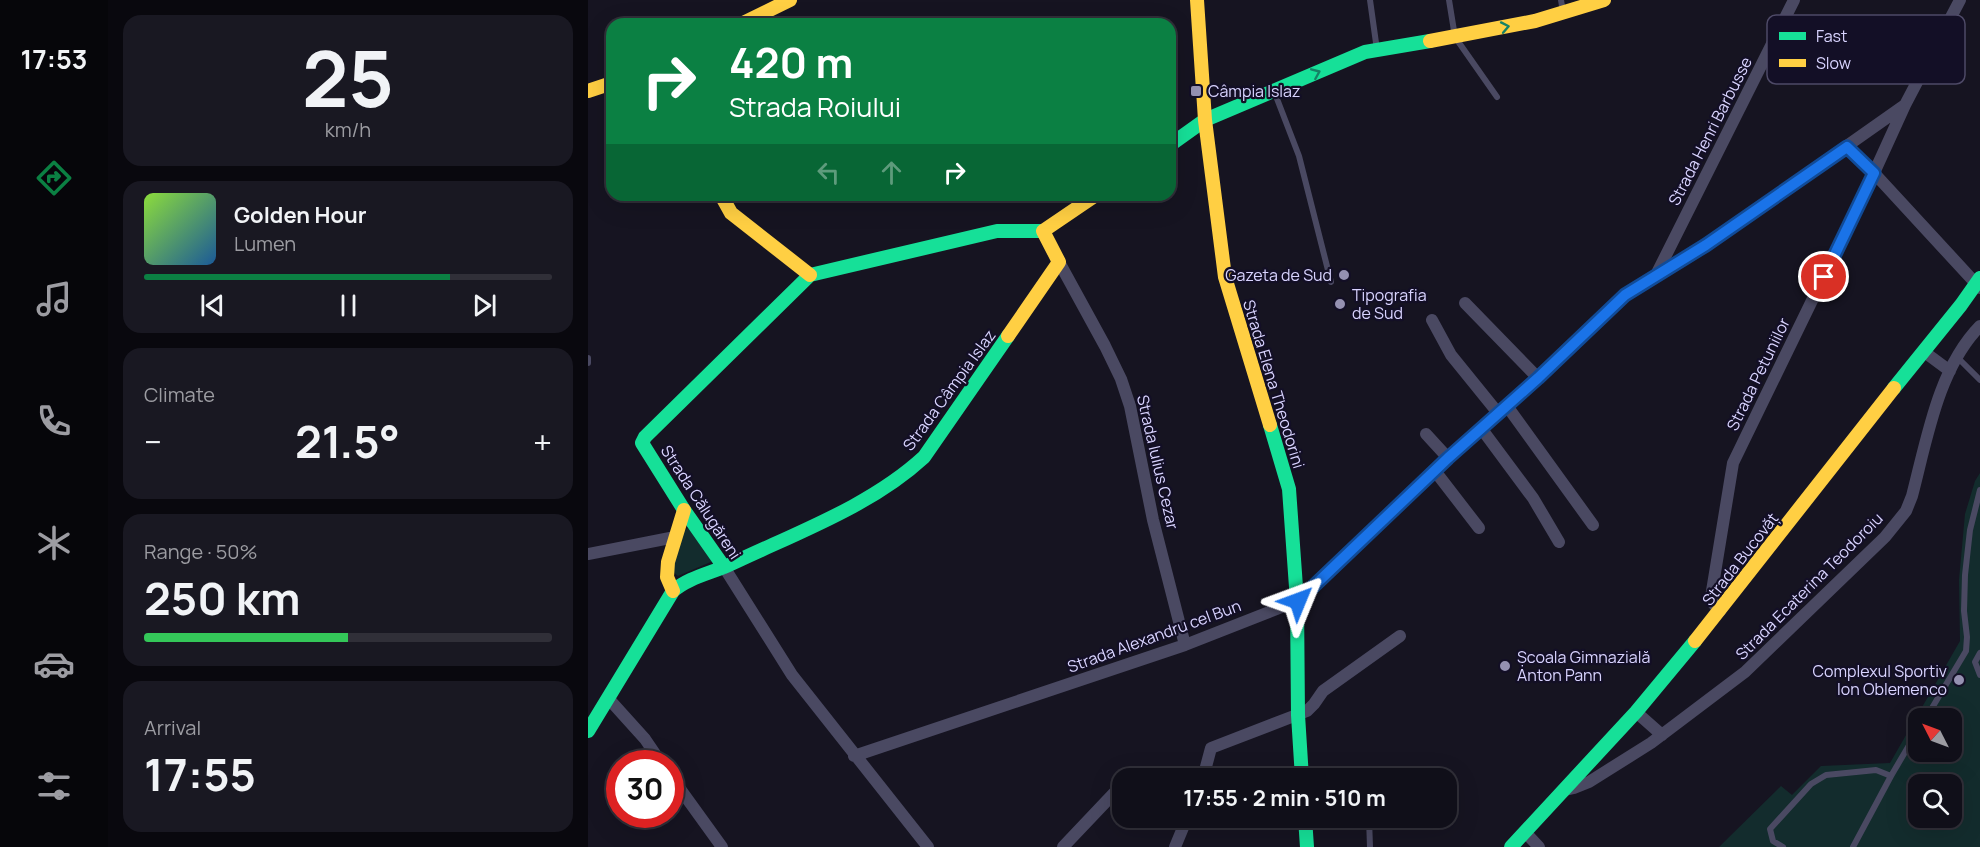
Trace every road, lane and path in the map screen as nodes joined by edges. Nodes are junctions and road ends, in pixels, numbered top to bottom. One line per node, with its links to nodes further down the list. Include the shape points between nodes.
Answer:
1 (790, 0): 11 (street)
2 (1197, 0): 21 (street, Strada Elena Theodorini)
3 (1371, 0): 13 (lane)
4 (1449, 0): 12 (lane)
5 (1604, 0): 8 (street)
6 (1794, 0): 9 (street, Strada Henri Barbusse)
7 (1960, 0): 10 (street, Strada Petuniilor)
8 (1562, 6): 12 (street, one-way to 8, via 1535,21)
9 (1786, 15)
10 (1952, 15)
11 (753, 18)
12 (1455, 37): 13 (street); 19 (lane)
13 (1377, 50): 18 (street, one-way to 13)
14 (1767, 54): 30 (street, Strada Henri Barbusse)
15 (1916, 84): 20 (street, Strada Petuniilor)
16 (606, 85): 17 (street)
17 (588, 91)
18 (1274, 91): 21 (street); 31 (lane, via 1299,156)
19 (1497, 97)
20 (1905, 105): 23 (street, Strada Alexandru cel Bun); 24 (street, Strada Petuniilor)
21 (1205, 120): 22 (street); 57 (street, Strada Elena Theodorini, via 1225,277 1288,489)
22 (1176, 141)
23 (1847, 147): 24 (street); 30 (street, Strada Alexandru cel Bun)
24 (1874, 173): 32 (street); 58 (street, Strada Petuniilor, via 1733,463 1711,597)
25 (724, 201): 29 (street, via 731,213)
26 (1087, 201): 27 (street)
27 (1043, 231): 28 (street); 29 (street, via 997,231)
28 (1059, 262): 55 (street, Strada Câmpia Islaz, via 924,458 885,488 843,511); 60 (street, Strada Iulius Cezar, via 1105,346 1130,406 1153,520)
29 (810, 275): 49 (street, Strada Călugăreni, via 645,437 642,443)
30 (1655, 276): 41 (street, Strada Alexandru cel Bun, via 1625,295)
31 (1331, 282)
32 (1979, 284): 36 (street, Strada Bucovăț)
33 (1465, 303): 41 (street)
34 (1432, 320): 43 (street, via 1451,355)
35 (1980, 326): 38 (street, Strada Ecaterina Teodoroiu)
36 (1923, 351): 40 (street); 58 (street, Strada Bucovăț)
37 (588, 358): 39 (lane)
38 (1958, 358): 40 (street, Strada Ecaterina Teodoroiu); 42 (lane)
39 (588, 363)
40 (1950, 371): 68 (street, Strada Ecaterina Teodoroiu, via 1940,390 1912,496 1886,537 1745,672)
41 (1538, 378): 43 (street, Strada Alexandru cel Bun)
42 (1980, 380)
43 (1502, 409): 44 (street, Strada Alexandru cel Bun); 50 (street)
44 (1481, 428): 46 (street, Strada Alexandru cel Bun); 53 (street, via 1533,498)
45 (1426, 434): 46 (street)
46 (1448, 458): 47 (street, Strada Alexandru cel Bun)
47 (1435, 471): 51 (street); 57 (street, Strada Alexandru cel Bun)
48 (1980, 490): 64 (lane, via 1965,575 1966,651)
49 (684, 510): 52 (street); 55 (street, Strada Călugăreni)
50 (1593, 525)
51 (1479, 528)
52 (675, 537): 54 (street); 56 (street, via 667,571)
53 (1559, 542)
54 (588, 554)
55 (724, 567): 56 (street, Strada Câmpia Islaz); 71 (street, Strada Călugăreni, via 792,675)
56 (673, 591): 63 (street)
57 (1298, 601): 60 (street, Strada Alexandru cel Bun); 66 (street, Strada Elena Theodorini)
58 (1720, 611): 65 (street, Strada Bucovăț)
59 (1400, 636): 66 (street, via 1327,688 1310,708)
60 (1185, 645): 71 (street, Strada Alexandru cel Bun)
61 (1980, 653): 62 (lane, via 1975,662)
62 (1980, 675)
63 (608, 698): 67 (street); 70 (street)
64 (1932, 708)
65 (1636, 712): 68 (street); 75 (street, Strada Bucovăț)
66 (1298, 715): 72 (street, via 1211,748); 73 (street, Strada Elena Theodorini)
67 (588, 731)
68 (1662, 735): 75 (street, Strada Ecaterina Teodoroiu, via 1589,782)
69 (1908, 747): 74 (lane)
70 (652, 750)
71 (854, 756): 83 (street, Strada Călugăreni)
72 (1206, 768)
73 (1302, 768)
74 (1891, 776): 90 (lane, via 1876,770 1826,774 1811,784 1770,829 1773,841); 91 (lane)
75 (1565, 790): 81 (street, Strada Bucovăț)
76 (684, 794): 82 (street)
77 (1112, 795): 84 (street)
78 (1183, 828): 85 (street)
79 (1306, 828): 86 (street)
80 (1369, 828): 87 (lane)
81 (1525, 832): 88 (street, Strada Bucovăț); 89 (street)
82 (722, 847)
83 (928, 847)
84 (1063, 847)
85 (1175, 847)
86 (1307, 847)
87 (1370, 847)
88 (1511, 847)
89 (1539, 847)
90 (1784, 847)
91 (1853, 847)

